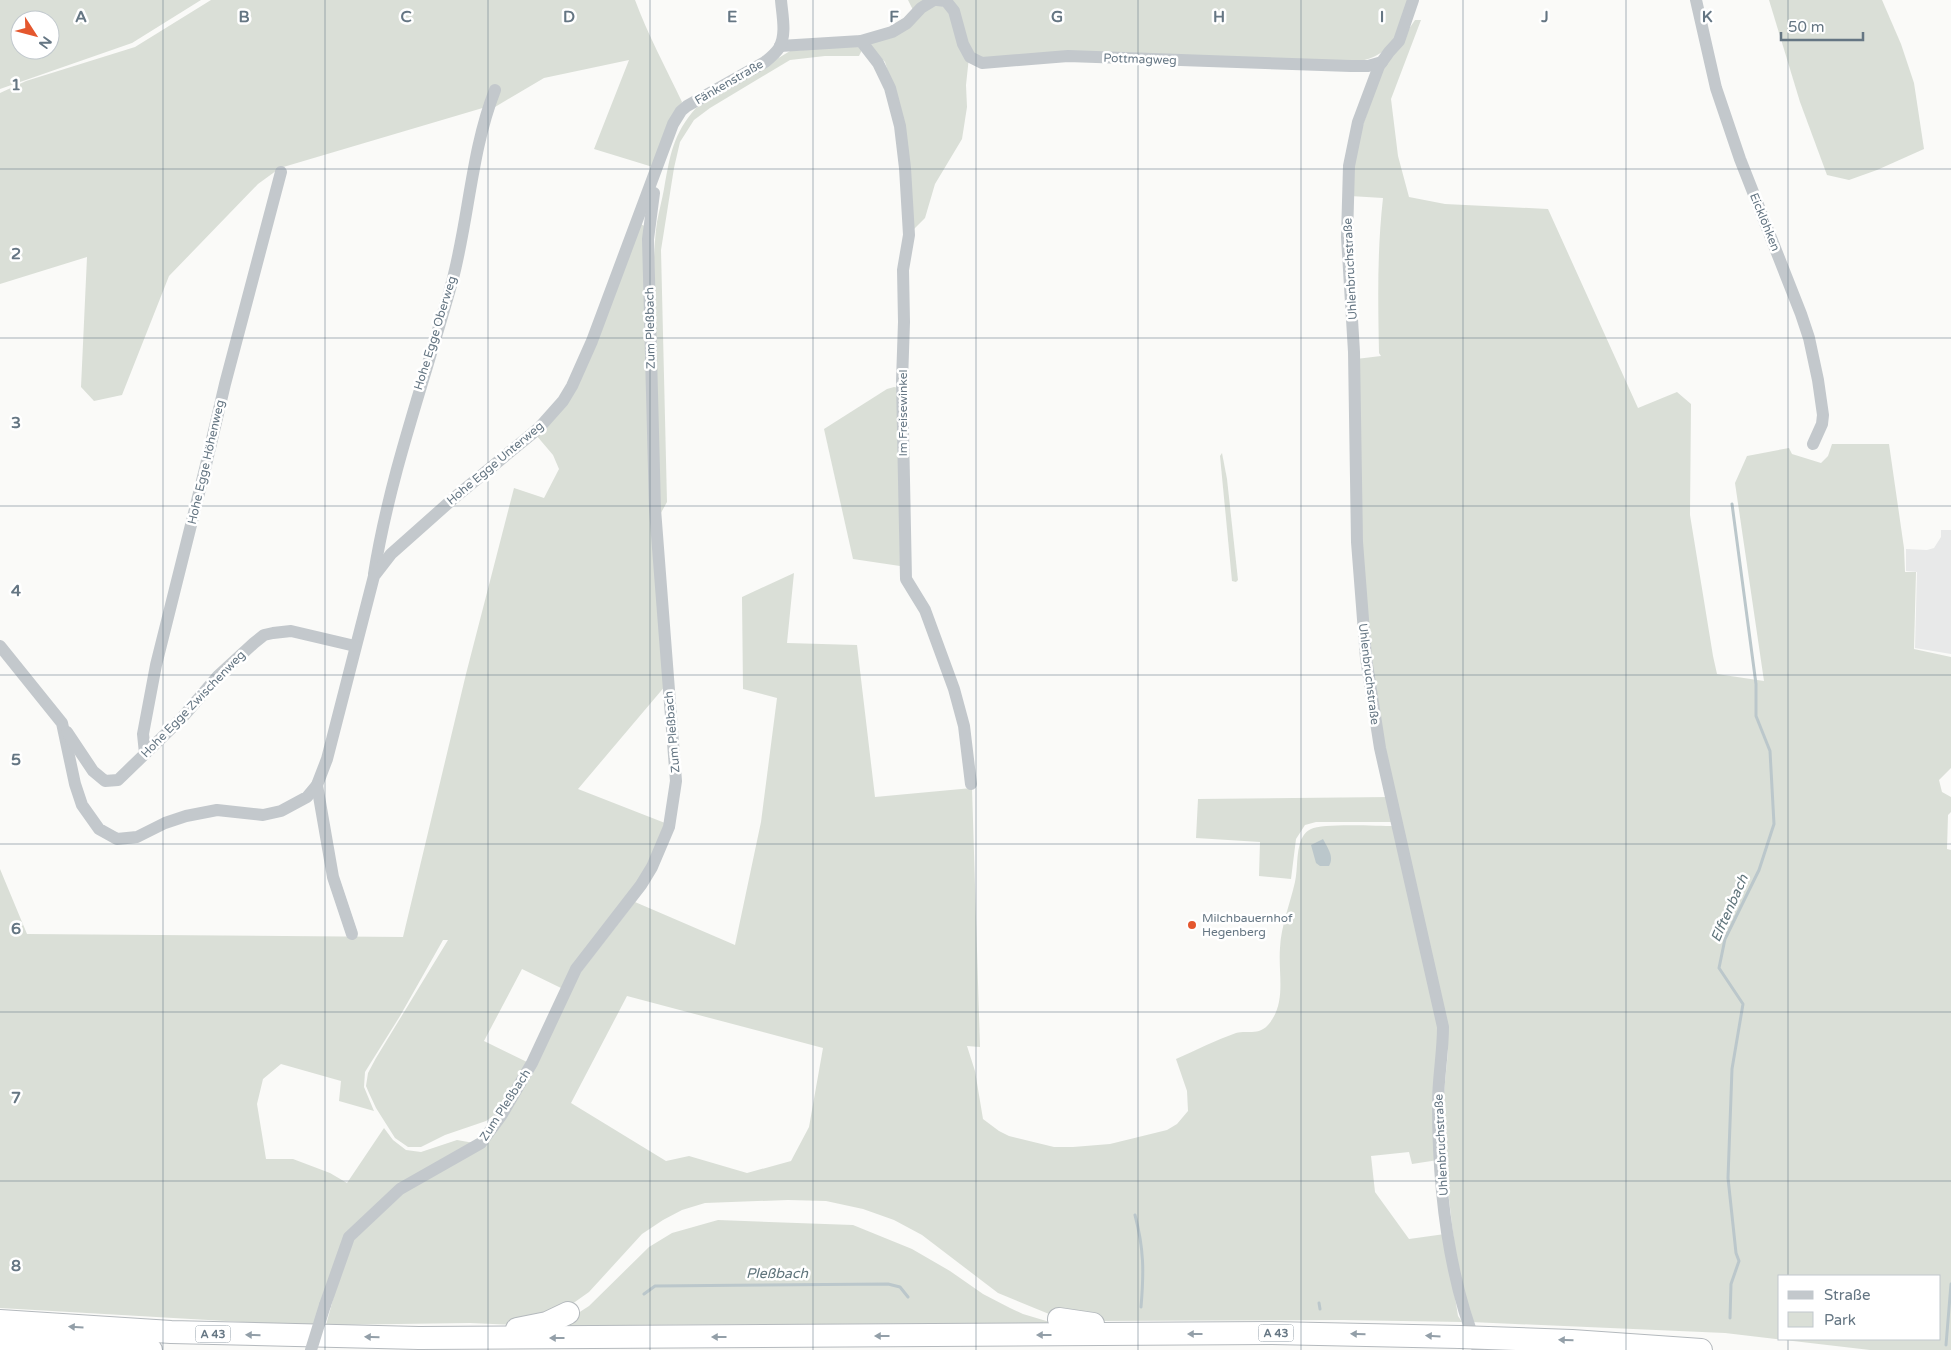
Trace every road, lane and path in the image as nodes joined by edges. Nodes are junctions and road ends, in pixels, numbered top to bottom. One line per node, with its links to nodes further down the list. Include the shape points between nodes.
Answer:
1 (781, 0): 6 (street, via 783,26)
2 (936, 0): 5 (street, Pottmagweg, via 921,8 907,24); 7 (street, Pottmagweg, via 946,1 954,11 970,58 982,62 1068,56 1351,66)
3 (1413, 0): 7 (street, Uhlenbruchstraße, via 1399,42)
4 (1696, 0): 12 (street, Eicklöhken, via 1716,88 1740,159 1801,314 1814,357 1823,415)
5 (861, 42): 6 (street, Pottmagweg); 18 (street, Im Freisewinkel, via 878,63 890,88 900,126 905,168 909,235 903,270 902,381 906,579 924,610 952,684 964,726)
6 (780, 46): 9 (street, Fänkenstraße, via 765,62)
7 (1382, 62): 27 (street, Uhlenbruchstraße, via 1358,122 1349,166 1347,201 1359,577 1378,740 1443,1028 1438,1102 1442,1184 1451,1251 1467,1323)
8 (495, 90): 13 (street, Hohe Egge Oberweg, via 473,172 452,282 392,484)
9 (687, 106): 10 (street, Hohe Egge Unterweg, via 667,138)
10 (659, 166): 13 (street, Hohe Egge Unterweg, via 592,341 563,401 539,428 391,554); 29 (street, Zum Pleßbach, bridge, via 650,220 648,260 655,509 676,767 669,827 641,885 576,969 532,1063 481,1143 400,1190 349,1237)
11 (281, 172): 17 (street, Hohe Egge Höhenweg, via 224,384 156,665 143,734)
12 (1813, 444)
13 (374, 576): 15 (street, Hohe Egge Unterweg)
14 (0, 646): 16 (street, Hohe Egge Unterweg)
15 (355, 646): 17 (street, Hohe Egge Zwischenweg, via 282,630 264,636 224,671); 19 (street, Hohe Egge Unterweg, via 327,759)
16 (62, 723): 17 (street, Hohe Egge Zwischenweg, via 93,771 105,781 118,780); 19 (street, Hohe Egge Unterweg, via 82,805 99,829 117,839 137,837 172,820 217,810 263,815 281,811 307,797)
17 (145, 753)
18 (971, 784)
19 (317, 785): 20 (street, via 333,877)
20 (352, 934)
21 (568, 1312): 25 (highway, via 526,1328)
22 (1059, 1319): 24 (highway)
23 (0, 1322): 25 (highway, A 43, one-way to 23, via 170,1332)
24 (1145, 1334): 25 (highway, A 43, one-way to 25); 27 (highway, A 43, one-way to 24, bridge, via 1460,1337)
25 (419, 1338)
26 (0, 1340): 28 (highway)
27 (1483, 1344): 30 (highway, A 43, one-way to 27, via 1590,1342)
28 (151, 1350)
29 (311, 1350)
30 (1702, 1350)

